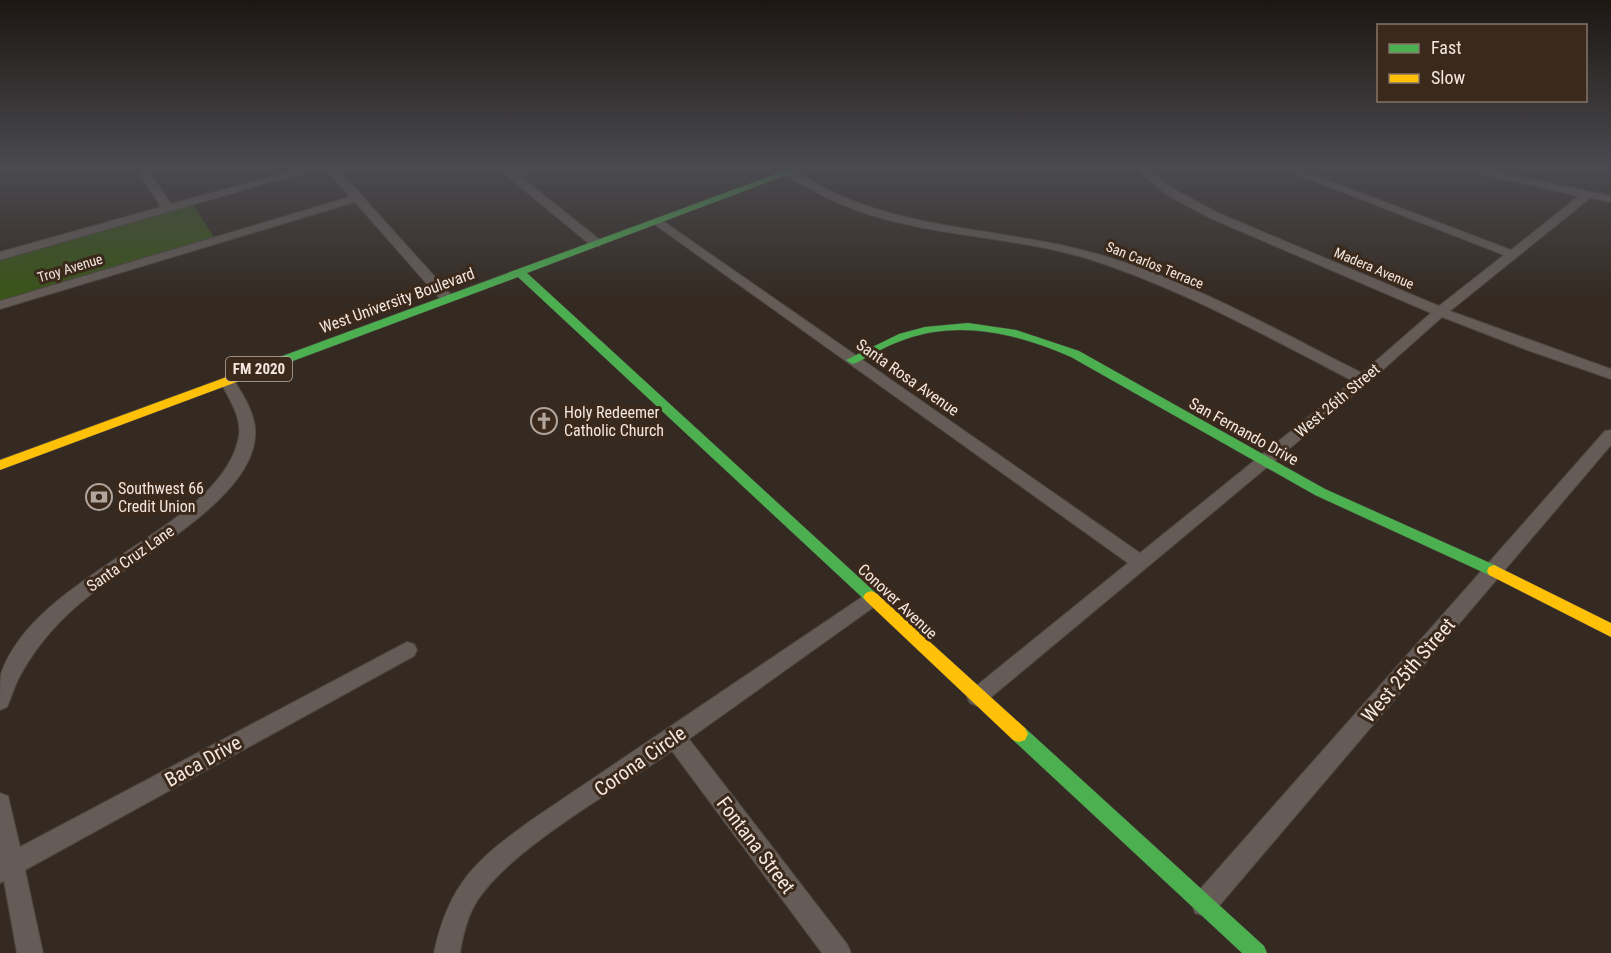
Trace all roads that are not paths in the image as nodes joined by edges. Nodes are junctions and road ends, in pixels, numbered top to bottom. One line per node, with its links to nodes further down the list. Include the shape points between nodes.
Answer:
1 (163, 210): 13 (street)
2 (316, 210): 16 (street, Troy Avenue)
3 (369, 210): 15 (street)
4 (556, 210): 11 (street)
5 (685, 210): 10 (street, West University Boulevard)
6 (868, 210): 20 (street, San Carlos Terrace, via 1039,244 1143,273)
7 (1204, 210): 17 (street, Madera Avenue)
8 (1397, 210): 12 (street)
9 (1568, 210): 12 (street, West 26th Street)
10 (656, 221): 11 (street, West University Boulevard); 18 (street, Santa Rosa Avenue)
11 (596, 243): 14 (street, West University Boulevard)
12 (1514, 255): 17 (street, West 26th Street)
13 (0, 256)
14 (519, 273): 15 (street, West University Boulevard / FM 2020); 27 (street, Conover Avenue)
15 (447, 298): 21 (street, West University Boulevard / FM 2020)
16 (0, 305)
17 (1440, 312): 19 (street, Madera Avenue, via 1526,347); 20 (street, West 26th Street)
18 (852, 360): 23 (street, San Fernando Drive, via 902,336 922,331 965,326 1011,330 1075,354); 25 (street, Santa Rosa Avenue)
19 (1611, 374)
20 (1363, 380): 23 (street, West 26th Street)
21 (227, 381): 24 (street, West University Boulevard / FM 2020); 31 (street, Santa Cruz Lane, via 245,416 247,429 245,445 231,473 217,491 178,525 85,588 47,623 15,665)
22 (1611, 435): 26 (street, West 25th Street)
23 (1263, 462): 25 (street, West 26th Street); 26 (street, San Fernando Drive, via 1376,520)
24 (0, 465)
25 (1140, 562): 30 (street, West 26th Street)
26 (1494, 571): 28 (street, San Fernando Drive); 35 (street, West 25th Street)
27 (872, 599): 30 (street, Conover Avenue); 32 (street, Corona Circle)
28 (1611, 630)
29 (407, 650): 34 (street, Baca Drive)
30 (977, 697): 35 (street, Conover Avenue)
31 (0, 701)
32 (674, 737): 37 (street, Corona Circle, via 492,866 460,906); 38 (street, Fontana Street)
33 (0, 804): 34 (street)
34 (6, 868): 36 (street)
35 (1204, 904): 39 (street, Conover Avenue)
36 (30, 953)
37 (447, 953)
38 (838, 953)
39 (1257, 953)

